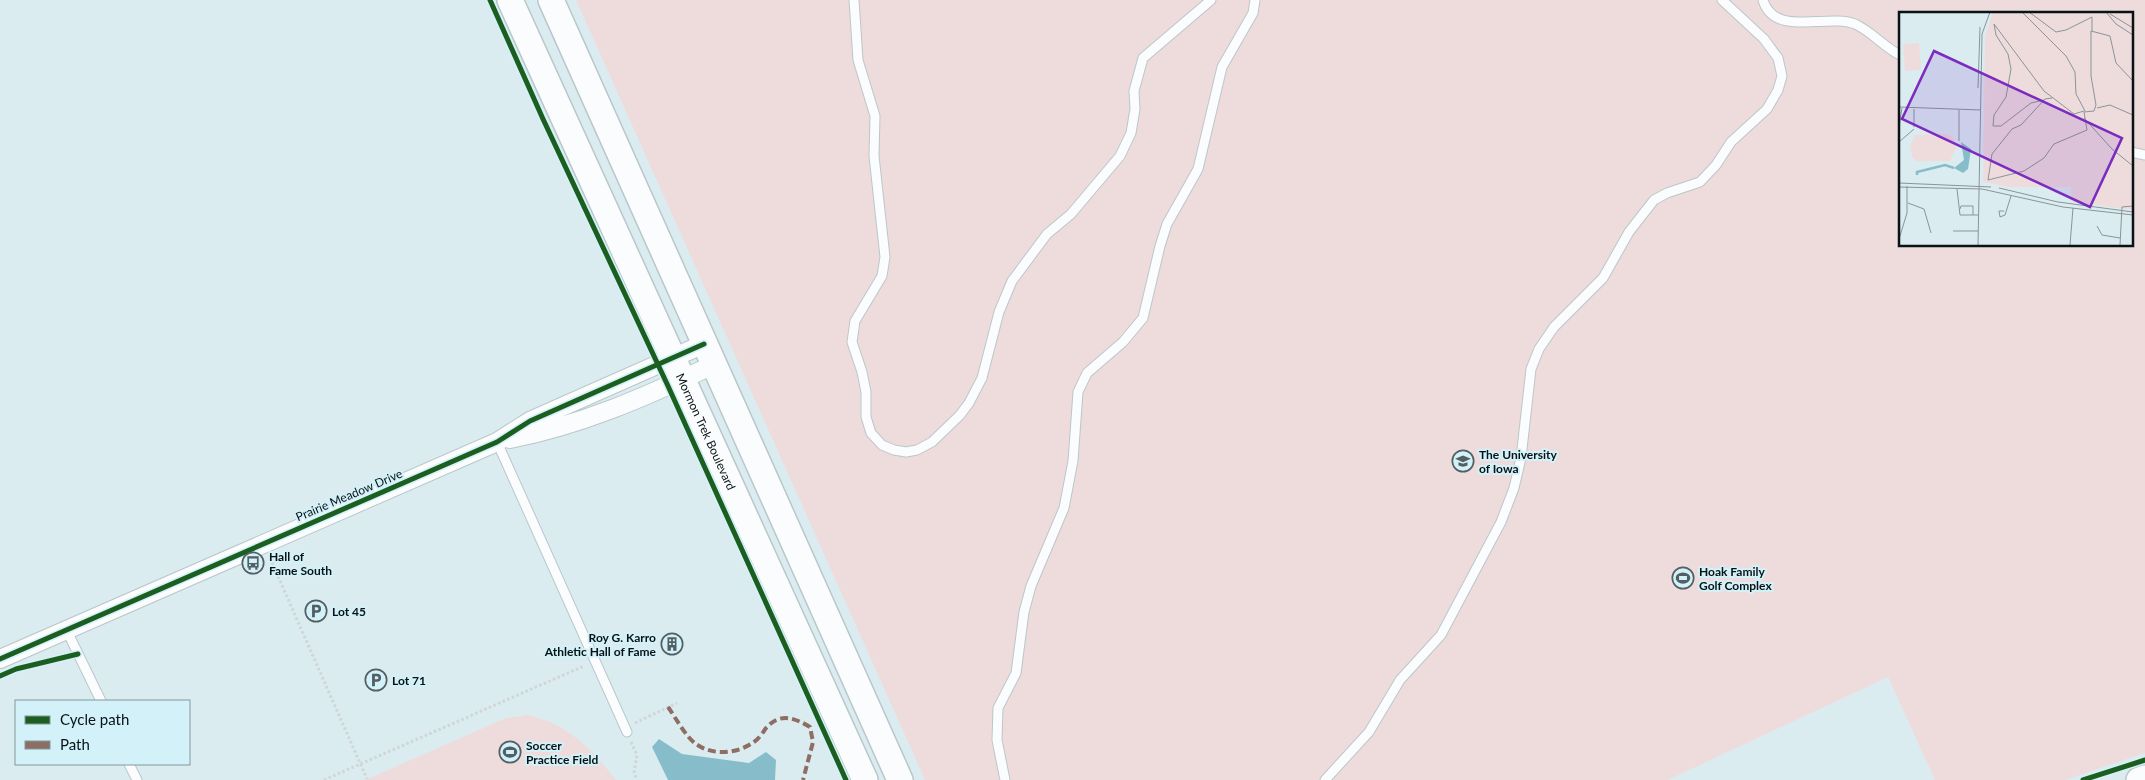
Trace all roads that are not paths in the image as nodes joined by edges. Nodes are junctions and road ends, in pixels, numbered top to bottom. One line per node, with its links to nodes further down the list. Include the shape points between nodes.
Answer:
1 (510, 0): 12 (main road, Mormon Trek Boulevard)
2 (551, 0): 11 (main road)
3 (854, 0): 4 (lane, via 858,60 875,116 874,156 885,257 882,276 855,321 852,342 862,372 866,417 871,433 882,444 906,452 932,442 969,403 982,378 999,312 1012,281 1047,234 1071,214 1120,156 1131,134 1134,91 1143,58)
4 (1211, 0)
5 (1255, 0): 23 (lane, via 1253,13 1222,67 1198,169 1167,224 1143,318 1123,342 1087,373 1078,392 1073,461 1064,508 1031,586 1016,673 998,708 997,740)
6 (1722, 0): 24 (lane, via 1764,39 1778,58 1782,76 1778,90 1768,109 1731,142 1700,182 1654,200 1629,232 1603,278 1554,327 1531,369 1521,458 1514,488 1456,612 1441,636 1400,680 1369,732)
7 (1763, 0): 8 (lane, via 1771,14 1783,20 1854,24)
8 (1899, 54)
9 (2132, 152): 10 (lane)
10 (2145, 155)
11 (709, 354): 12 (street, Prairie Meadow Drive); 22 (main road)
12 (679, 368): 13 (street, Prairie Meadow Drive, via 530,422); 21 (main road, Mormon Trek Boulevard)
13 (497, 442): 14 (street, Prairie Meadow Drive); 17 (lane)
14 (66, 629): 15 (street, Prairie Meadow Drive); 16 (lane)
15 (0, 659)
16 (101, 700)
17 (626, 730)
18 (129, 765): 20 (lane)
19 (2145, 778): 25 (main road)
20 (136, 780)
21 (865, 780)
22 (900, 780)
23 (1004, 780)
24 (1325, 780)
25 (2139, 780)

